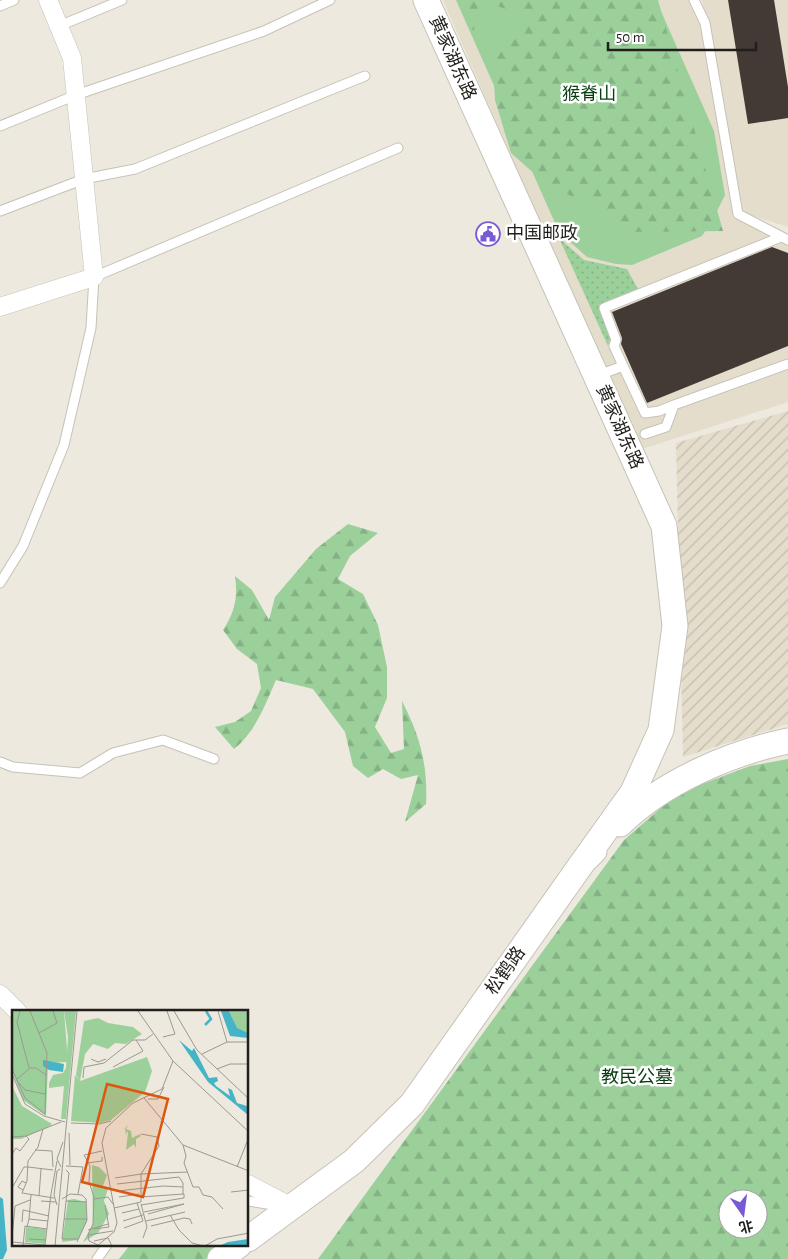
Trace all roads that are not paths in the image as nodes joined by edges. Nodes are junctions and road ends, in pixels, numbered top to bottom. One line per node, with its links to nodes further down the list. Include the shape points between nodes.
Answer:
1 (14, 0): 7 (lane)
2 (48, 0): 8 (street)
3 (122, 0): 8 (lane)
4 (330, 0): 10 (lane, via 264,31)
5 (426, 0): 20 (main road, 黄家湖东路)
6 (694, 0): 15 (lane, via 705,23 738,214)
7 (0, 6)
8 (59, 26): 10 (street, via 72,58)
9 (365, 76): 13 (lane, via 135,169)
10 (76, 95): 11 (lane); 13 (street)
11 (0, 126)
12 (398, 148): 16 (lane)
13 (84, 179): 14 (lane); 16 (street)
14 (0, 211)
15 (785, 239): 19 (lane, via 604,308)
16 (94, 277): 17 (street); 23 (lane, via 92,328 64,445 23,546)
17 (0, 307)
18 (788, 364): 21 (lane)
19 (623, 366): 20 (lane); 21 (lane, via 645,413)
20 (596, 376): 27 (main road, 黄家湖东路, via 664,526 675,626 662,730 633,792)
21 (674, 404): 22 (lane, via 666,427)
22 (645, 434)
23 (0, 584)
24 (788, 741): 27 (main road, 松鹤路, via 762,746 675,782 627,818)
25 (214, 758): 26 (lane, via 163,740 113,753 80,773 13,767)
26 (0, 762)
27 (583, 862): 32 (main road, 松鹤路, via 412,1104 354,1161)
28 (0, 994): 29 (street)
29 (16, 1010)
30 (249, 1185): 32 (street)
31 (249, 1202): 32 (lane)
32 (292, 1207): 33 (main road, 松鹤路)
33 (249, 1238)
34 (107, 1246): 36 (lane)
35 (238, 1246): 37 (main road)
36 (97, 1259)
37 (220, 1259)

